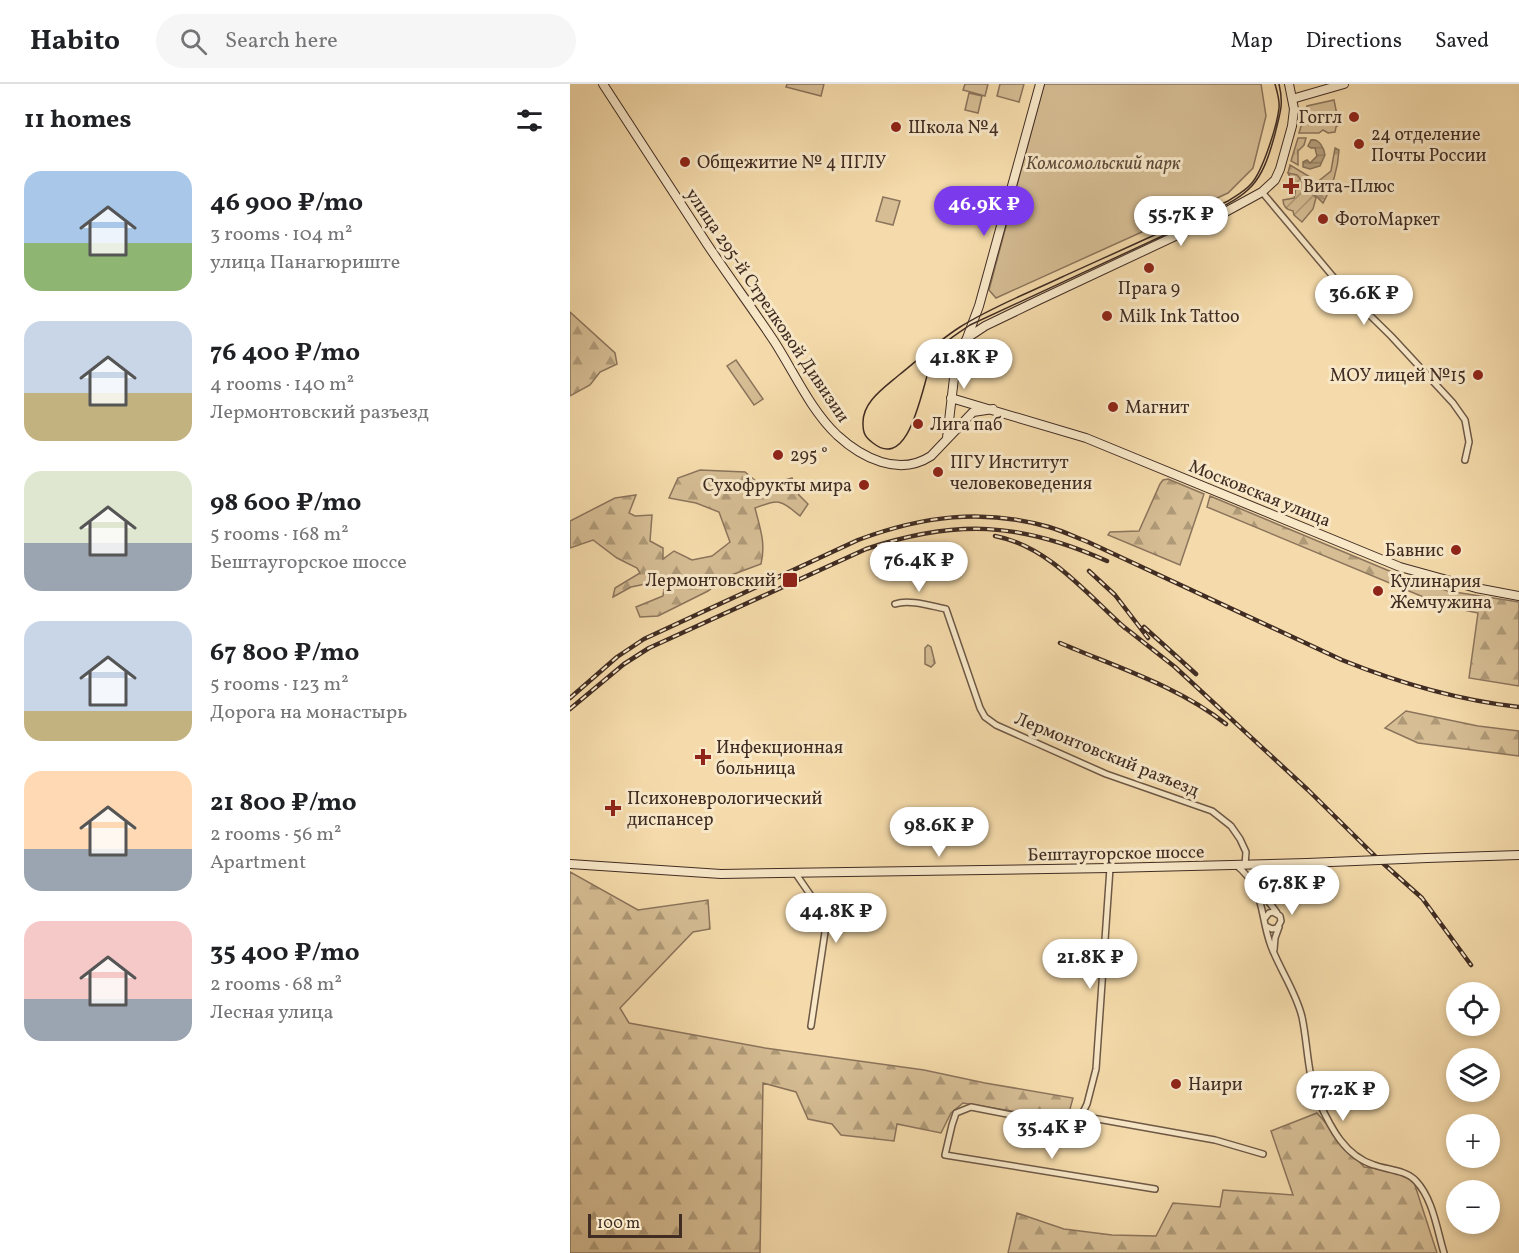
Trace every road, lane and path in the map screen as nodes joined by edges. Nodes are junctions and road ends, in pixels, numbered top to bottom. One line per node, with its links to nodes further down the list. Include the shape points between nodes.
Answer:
1 (603, 84): 10 (street, улица 295-й Стрелковой Дивизии, via 828,426 859,452 900,466 923,461)
2 (1040, 84): 7 (street)
3 (1289, 84): 5 (street)
4 (1344, 84): 5 (street)
5 (1292, 99): 6 (street, via 1292,126 1280,169)
6 (1262, 192): 7 (street); 11 (street, via 1346,292 1453,403 1465,420 1469,442)
7 (967, 338): 8 (street, via 956,361)
8 (951, 398): 9 (street, Московская улица); 10 (street)
9 (993, 409): 10 (street, via 973,412); 12 (street, Московская улица, via 1086,438 1400,567)
10 (947, 438)
11 (1466, 460)
12 (1519, 596)
13 (895, 604): 18 (street, Лермонтовский разъезд, via 946,609 985,717 1106,774 1212,811 1240,839 1246,852)
14 (1519, 855): 16 (street, Бештаугорское шоссе, bridge)
15 (570, 864): 20 (street, Бештаугорское шоссе, via 721,874)
16 (1262, 864): 18 (street, Бештаугорское шоссе); 21 (street, via 1256,879 1258,886)
17 (1235, 865): 18 (street, Бештаугорское шоссе); 19 (street, Бештаугорское шоссе); 22 (street, via 1251,879 1262,903)
18 (1245, 865)
19 (1110, 868): 20 (street, Бештаугорское шоссе); 26 (street, via 1096,1069)
20 (796, 874): 25 (street, via 816,903 825,932)
21 (1277, 913): 22 (street, via 1269,913); 23 (street)
22 (1265, 922): 23 (street, via 1272,929); 24 (street)
23 (1280, 925): 24 (street)
24 (1275, 954): 29 (street, via 1301,1016 1311,1077 1328,1120 1353,1155 1372,1165 1406,1173 1415,1180 1425,1194)
25 (811, 1026)
26 (1081, 1116): 27 (street, via 1215,1140); 28 (street, via 1062,1125 971,1107 956,1113 945,1155)
27 (1263, 1154)
28 (1155, 1189)
29 (1444, 1253)

